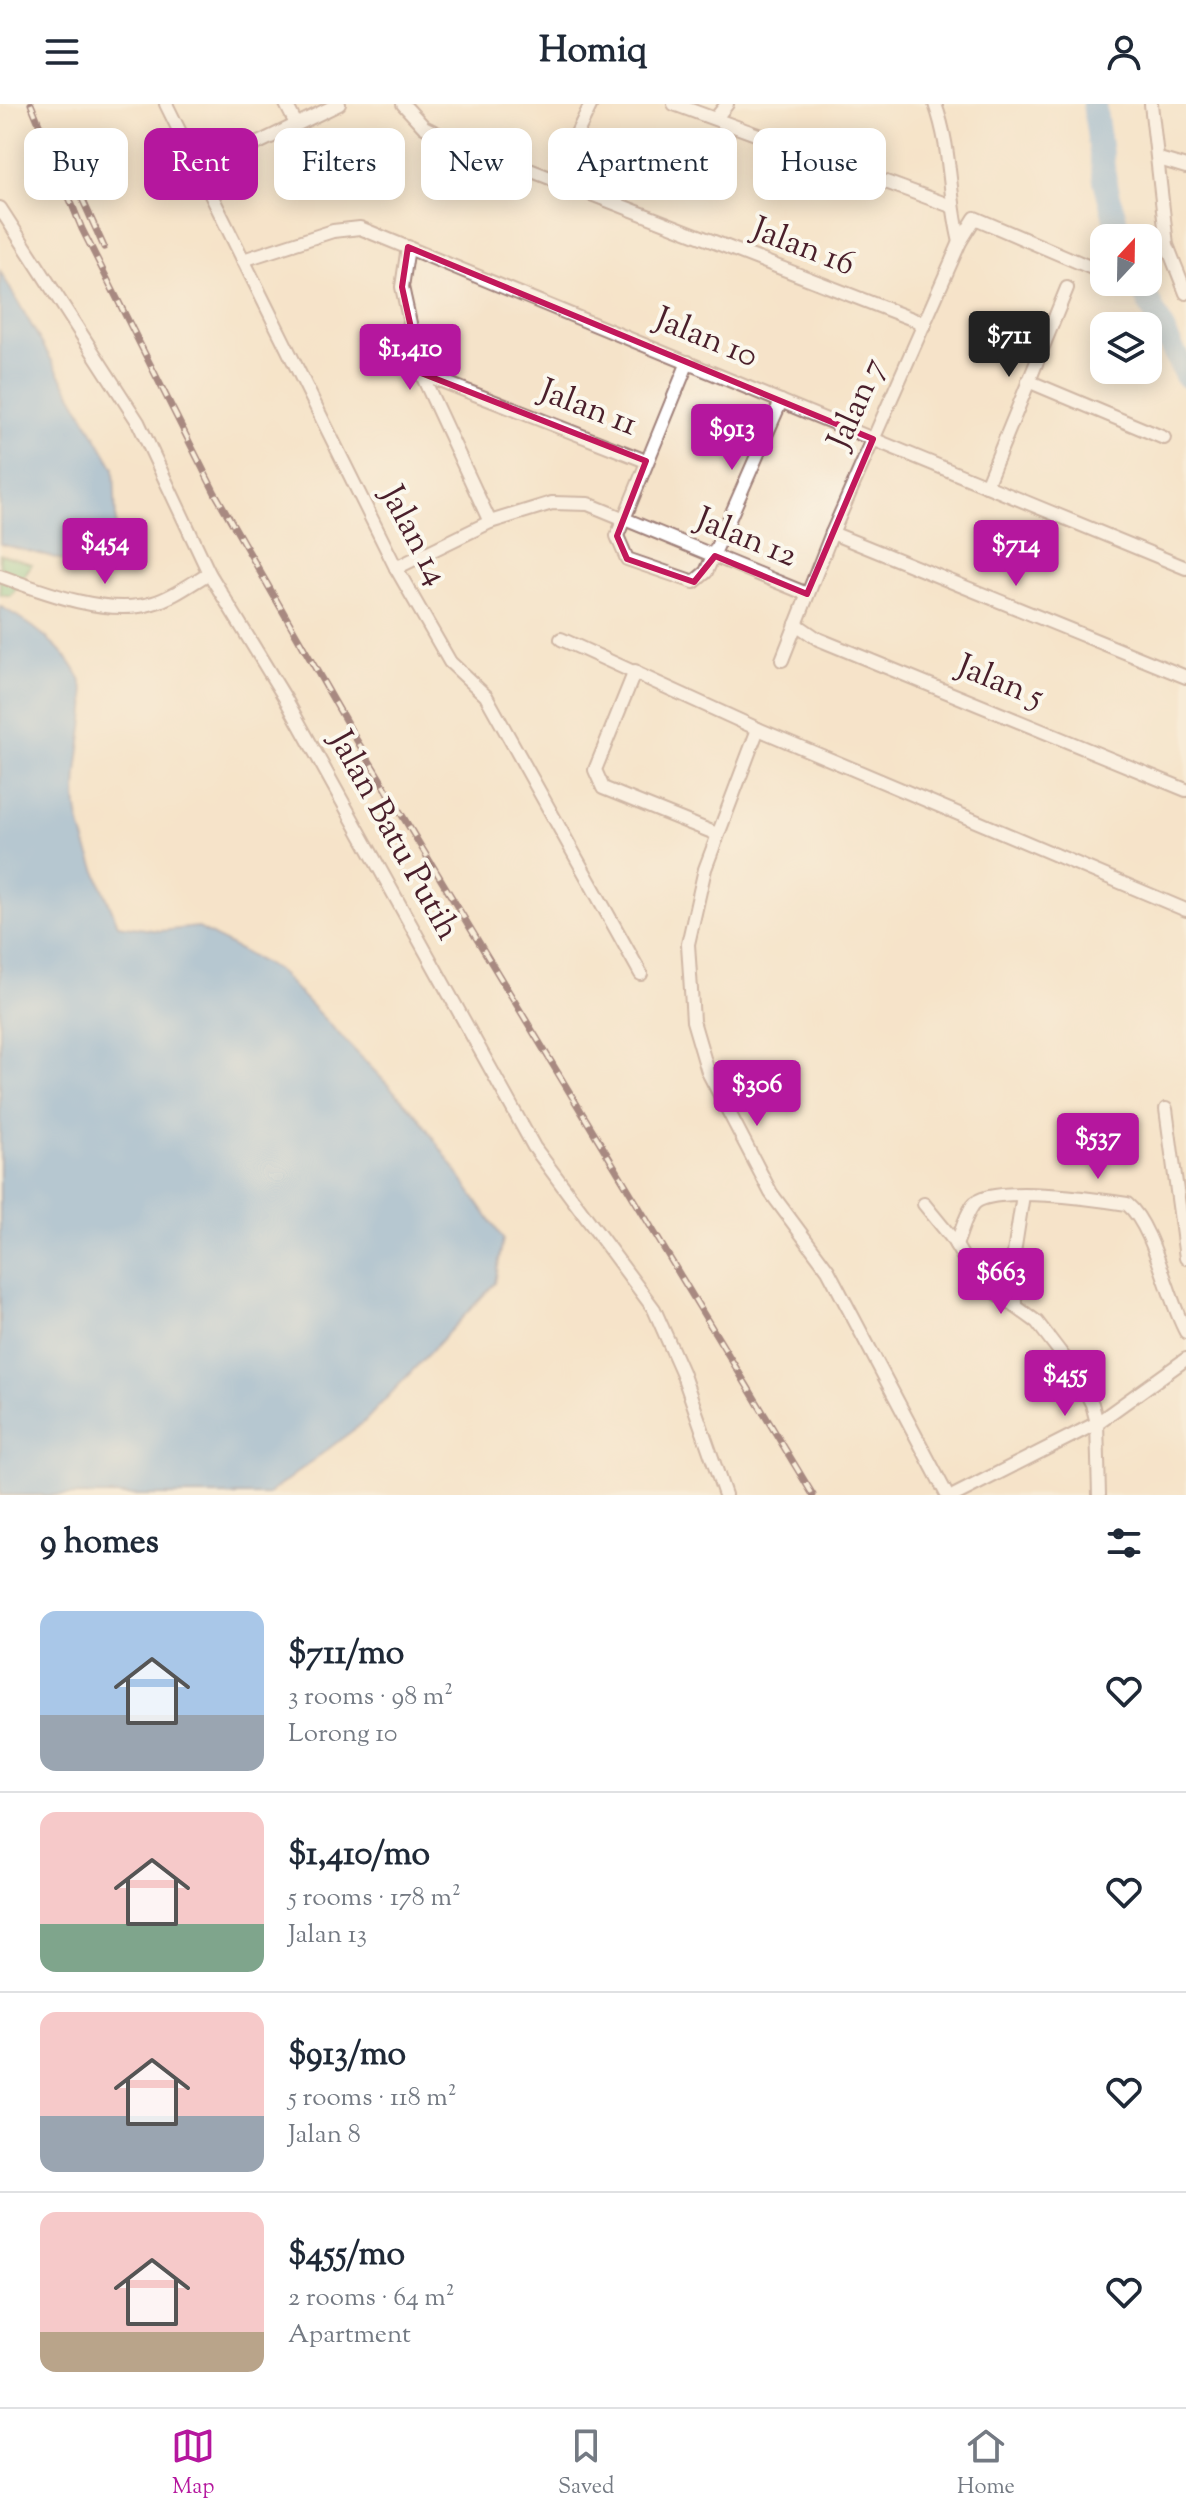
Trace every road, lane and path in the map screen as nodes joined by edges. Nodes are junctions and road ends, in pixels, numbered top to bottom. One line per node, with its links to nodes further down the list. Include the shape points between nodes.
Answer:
1 (166, 104): 12 (street, Jalan 14)
2 (286, 104): 11 (street)
3 (339, 104): 11 (street)
4 (403, 104): 17 (street, Jalan 16, via 424,127)
5 (591, 104): 13 (street)
6 (674, 104): 10 (street)
7 (727, 104): 10 (street)
8 (935, 104): 20 (street, via 948,138)
9 (1151, 104): 15 (street)
10 (716, 118): 20 (street)
11 (296, 124): 14 (street)
12 (178, 128)
13 (579, 128)
14 (258, 143)
15 (1159, 159): 16 (street); 27 (street, via 1167,245)
16 (1186, 167)
17 (548, 179)
18 (214, 200): 24 (street, Jalan 14)
19 (603, 200): 28 (street, Jalan 16)
20 (951, 206): 22 (street)
21 (0, 208): 43 (street, Jalan Batu Putih, via 138,422)
22 (960, 242): 25 (street, Jalan 7, via 975,218); 28 (street, Jalan 7)
23 (408, 247): 24 (street, Jalan 10, via 360,228 333,231); 29 (street, Jalan 10); 30 (street, via 402,287)
24 (243, 260): 41 (street, Jalan 14)
25 (1090, 267)
26 (1067, 288): 31 (street)
27 (1186, 293)
28 (925, 324): 34 (street, Jalan 7)
29 (688, 362): 32 (street, Jalan 10); 35 (street)
30 (421, 373): 35 (street, Jalan 11); 38 (street)
31 (1028, 381): 33 (street); 36 (street)
32 (781, 401): 34 (street, Jalan 10); 40 (street)
33 (1164, 438)
34 (873, 439): 36 (street, Jalan 10); 39 (street, Jalan 7)
35 (646, 461): 37 (street)
36 (986, 486): 42 (street, Jalan 10)
37 (622, 518): 38 (street, Jalan 12, via 588,504 552,503); 40 (street, Jalan 12); 40 (street, via 617,536 622,553 653,571 694,582)
38 (490, 522): 41 (street, Jalan 12)
39 (832, 533): 45 (street, Jalan 7); 50 (street)
40 (715, 556): 45 (street, Jalan 12)
41 (396, 568): 55 (street, Jalan 14, via 450,662 486,696)
42 (1186, 568)
43 (209, 573): 44 (street, via 153,603 123,605 58,596); 65 (street, Jalan Batu Putih, via 285,698 534,1147 654,1309)
44 (0, 576)
45 (807, 594): 46 (street, Jalan 7)
46 (796, 624): 48 (street, Jalan 7); 52 (street, Jalan 5, via 818,639)
47 (561, 639): 49 (street)
48 (782, 660)
49 (635, 671): 51 (street); 53 (street, via 595,770 597,781)
50 (1186, 677)
51 (758, 729): 53 (street); 54 (street)
52 (1186, 790)
53 (717, 834): 66 (street, via 688,944 693,1021 708,1072 771,1193 828,1270)
54 (1186, 910)
55 (641, 974)
56 (1166, 1109): 60 (street)
57 (1023, 1195): 59 (street, via 983,1198 974,1204); 61 (street, via 1014,1253); 62 (street, via 1127,1204 1136,1211)
58 (924, 1204): 59 (street)
59 (956, 1245): 61 (street, via 975,1277)
60 (1186, 1258)
61 (1016, 1304): 64 (street, via 1037,1322 1076,1373)
62 (1186, 1332)
63 (1186, 1359): 64 (street)
64 (1097, 1423): 67 (street); 68 (street)
65 (725, 1495)
66 (947, 1495)
67 (955, 1495)
68 (1099, 1495)

